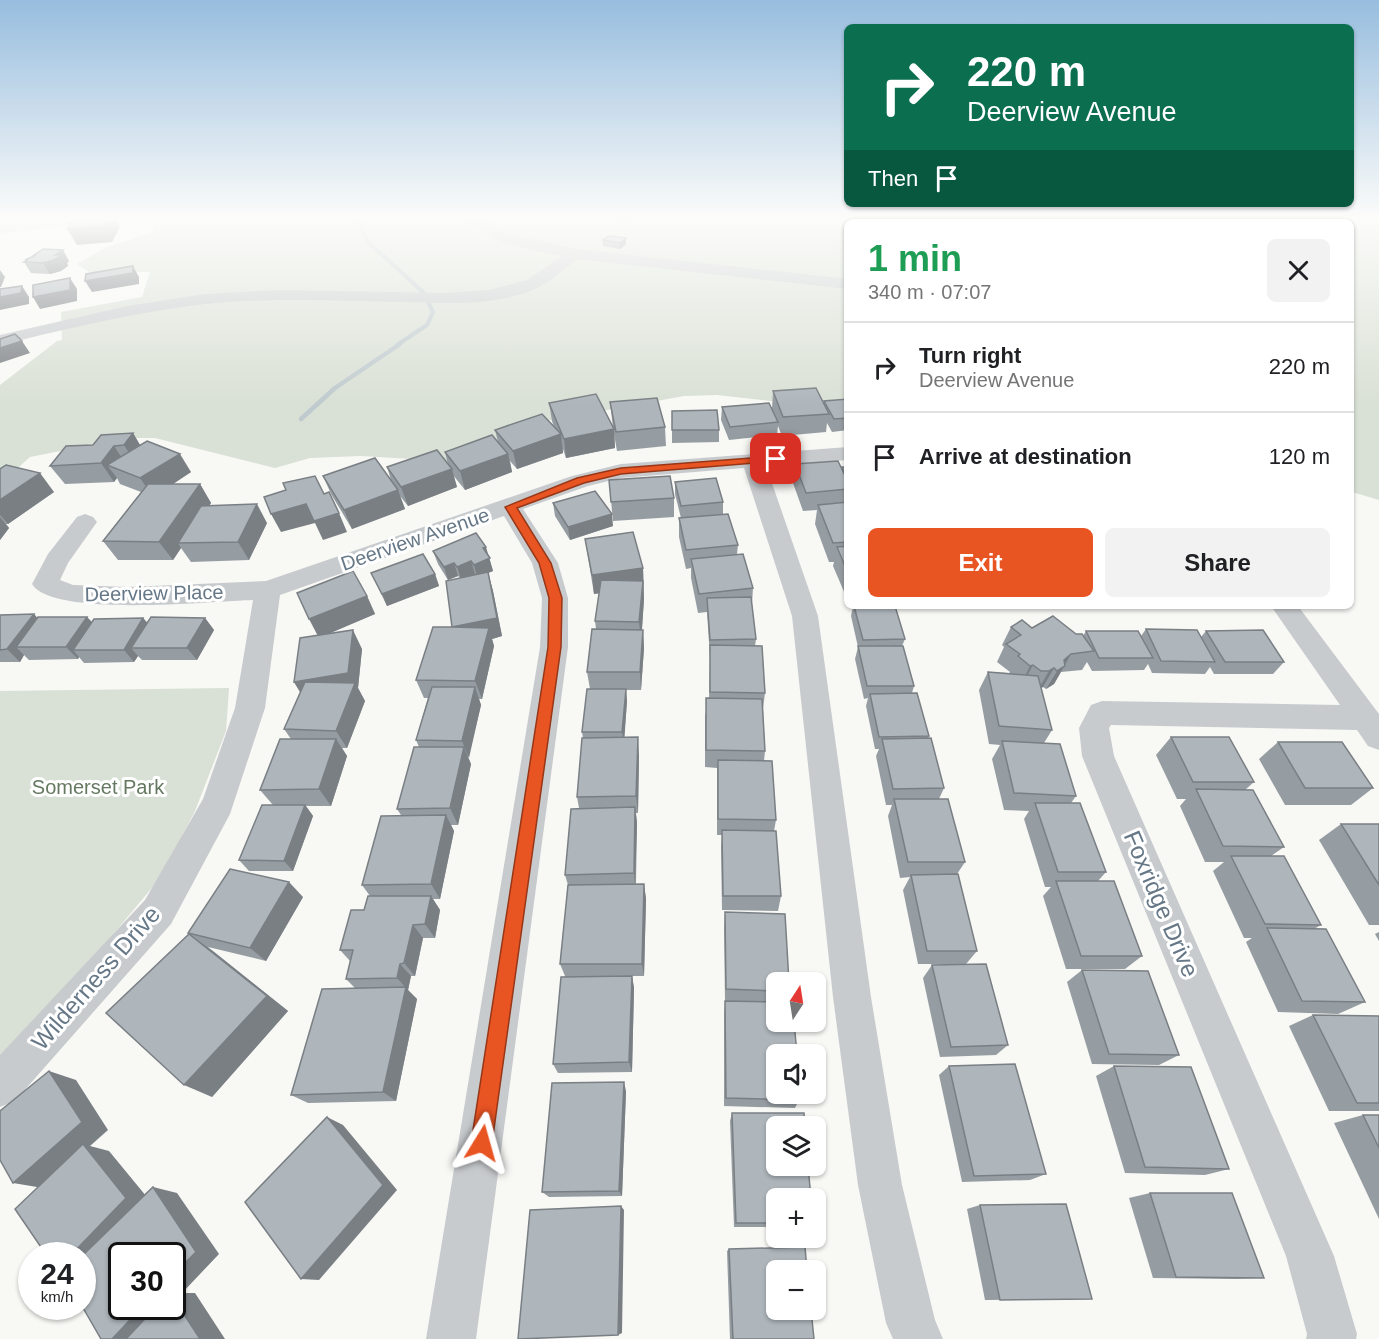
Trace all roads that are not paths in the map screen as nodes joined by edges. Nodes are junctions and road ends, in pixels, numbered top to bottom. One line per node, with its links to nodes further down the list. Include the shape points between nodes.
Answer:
1 (543, 279): 4 (street, via 517,290 442,298 206,299)
2 (807, 279): 3 (street)
3 (844, 284)
4 (0, 340)
5 (844, 453): 6 (street, Deerview Avenue)
6 (753, 461): 7 (street, Deerview Avenue, via 621,471 580,481); 14 (street, via 805,616 852,997 880,1185 910,1323)
7 (510, 507): 9 (street, Deerview Avenue); 13 (street, via 545,563 555,598 554,647)
8 (85, 522): 9 (street, Deerview Place, via 45,584 71,594 128,596)
9 (268, 590): 12 (street, Wilderness Drive, via 250,708 218,804 158,912)
10 (1286, 609): 11 (street)
11 (1372, 727): 15 (street, Foxridge Drive, via 1102,713 1094,728 1098,756 1310,1256 1332,1334)
12 (0, 1086)
13 (451, 1339)
14 (918, 1339)
15 (1330, 1339)

